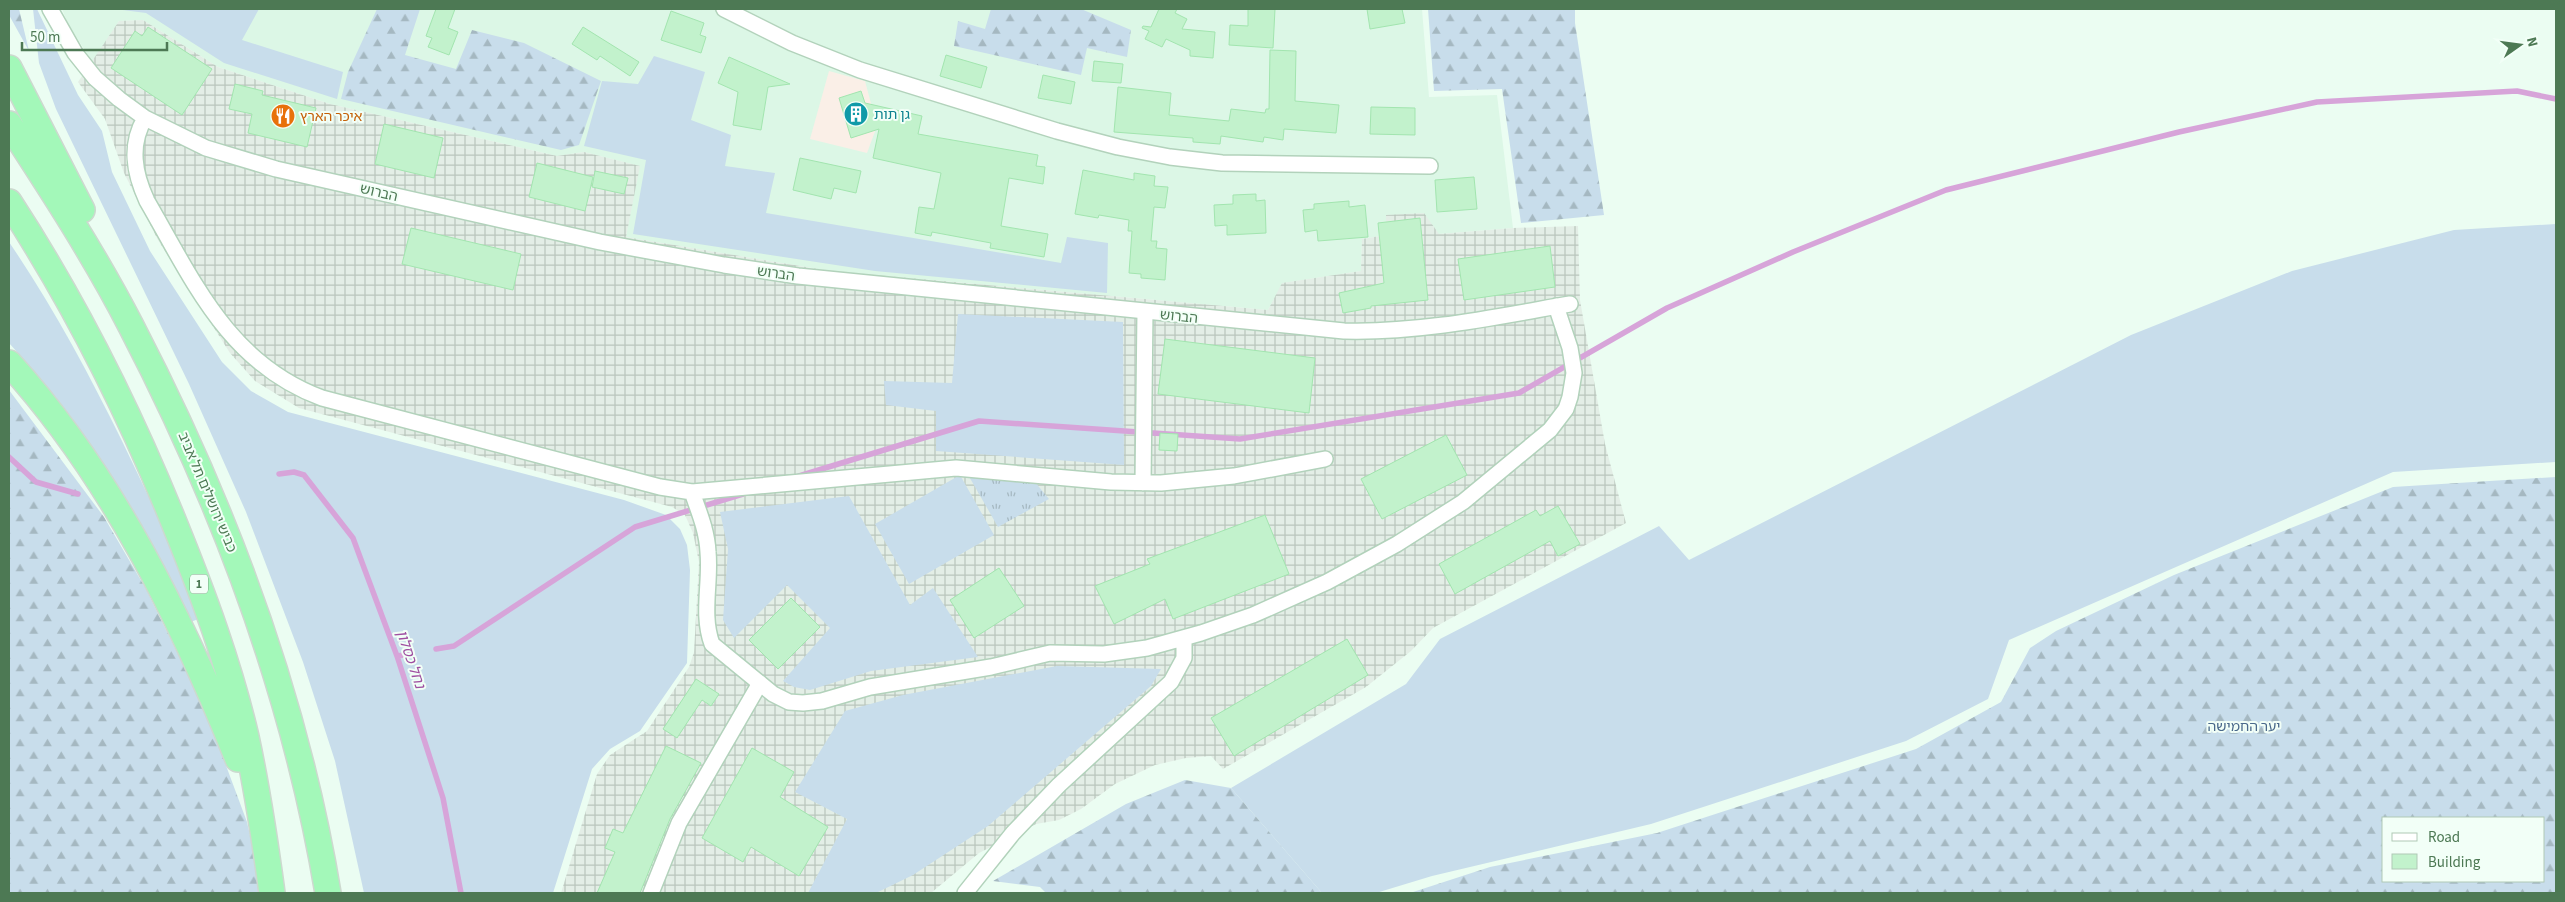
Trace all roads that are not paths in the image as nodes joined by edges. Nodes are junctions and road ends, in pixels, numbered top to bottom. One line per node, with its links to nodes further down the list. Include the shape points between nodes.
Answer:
1 (50, 9): 4 (street, הברוש, via 75,53 95,78)
2 (724, 9): 6 (street, via 792,43 854,68 1118,147 1222,163)
3 (9, 68): 10 (highway, via 99,244 155,362)
4 (145, 118): 8 (street, הברוש, via 206,148 276,169 650,252 798,276); 13 (street, via 135,141 134,157 145,196 214,314 238,344 270,372 322,398 660,487)
5 (9, 124): 10 (highway, כביש ירושלים תל אביב, via 63,207 131,325)
6 (1430, 166)
7 (9, 202): 16 (highway, 1, via 93,345 152,467 199,584 246,736)
8 (1145, 312): 12 (street); 14 (street, הברוש, via 1362,331 1430,327 1563,305 1574,373 1566,408 1550,430 1463,502 1390,548 1290,599)
9 (9, 362): 16 (highway, via 72,441 114,505 150,571 202,670)
10 (191, 449): 18 (highway, כביש ירושלים תל אביב, via 240,570 287,714)
11 (1325, 459): 12 (street, via 1226,477)
12 (1143, 483): 13 (street, via 956,468)
13 (692, 492): 15 (street, via 705,529 708,632 712,644)
14 (1184, 638): 15 (street, via 1118,652 1050,653 991,667 870,687 822,701 789,702); 20 (street, via 1184,658 1172,682 1059,785)
15 (760, 683): 19 (street, via 679,822)
16 (265, 837): 17 (highway, 1)
17 (272, 893)
18 (328, 893)
19 (651, 893)
20 (965, 893)

